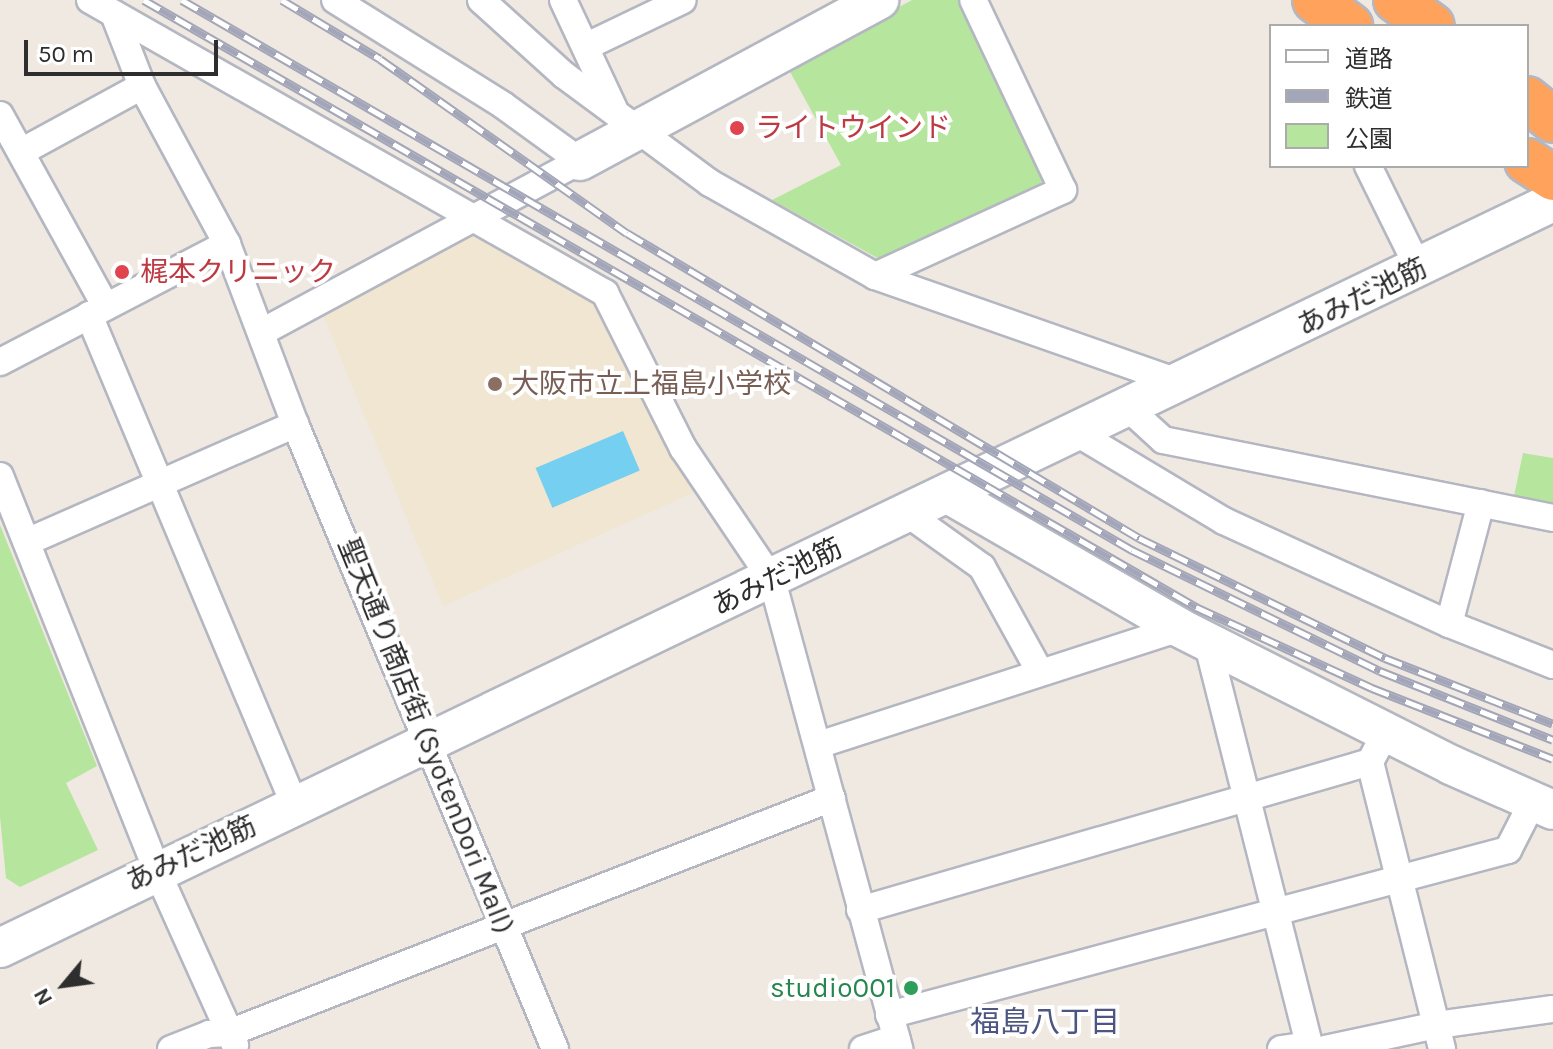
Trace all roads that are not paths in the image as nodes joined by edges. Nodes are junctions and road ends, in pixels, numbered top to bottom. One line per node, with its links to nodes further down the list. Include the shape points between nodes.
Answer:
1 (90, 0): 9 (street)
2 (335, 0): 18 (street, via 503,105)
3 (481, 0): 15 (street, via 564,75)
4 (563, 0): 11 (street)
5 (683, 0): 11 (street)
6 (879, 0): 15 (street)
7 (973, 0): 26 (street, via 1063,190)
8 (1396, 0): 10 (highway)
9 (114, 14): 12 (street); 23 (street)
10 (1429, 24)
11 (587, 46): 15 (street)
12 (142, 86): 17 (street); 24 (street)
13 (1529, 101): 16 (highway)
14 (0, 115): 17 (street)
15 (626, 120): 18 (street); 26 (street, via 710,183)
16 (1553, 120)
17 (21, 152): 27 (street)
18 (580, 161): 23 (street)
19 (1529, 162): 21 (highway)
20 (1369, 168): 25 (street)
21 (1553, 178)
22 (1553, 202): 25 (street, あみだ池筋)
23 (476, 219): 28 (street); 41 (street, via 605,293 683,448)
24 (227, 244): 27 (street); 28 (street)
25 (1419, 269): 30 (street, あみだ池筋)
26 (875, 276): 30 (street)
27 (98, 311): 29 (street); 35 (street)
28 (262, 332): 32 (street, 聖天通り商店街 (SyotenDori Mall))
29 (0, 362)
30 (1181, 383): 31 (street, あみだ池筋)
31 (1128, 408): 33 (street, あみだ池筋); 37 (street, via 1163,440)
32 (295, 424): 35 (street); 46 (street, 聖天通り商店街 (SyotenDori Mall))
33 (1077, 433): 36 (street, あみだ池筋); 42 (street, via 1224,521)
34 (0, 476): 40 (street)
35 (160, 485): 40 (street); 51 (street)
36 (950, 495): 38 (street, あみだ池筋); 43 (street)
37 (1481, 503): 39 (street); 42 (street)
38 (908, 514): 41 (street, あみだ池筋); 45 (street, via 982,567)
39 (1553, 518)
40 (29, 541): 53 (street)
41 (772, 580): 46 (street, あみだ池筋); 47 (street)
42 (1449, 624): 44 (street)
43 (1194, 635): 45 (street); 48 (street); 49 (street)
44 (1553, 665)
45 (1040, 672): 47 (street)
46 (428, 744): 51 (street, あみだ池筋); 57 (street, 聖天通り商店街 (SyotenDori Mall))
47 (818, 745): 50 (street)
48 (1378, 747): 49 (street); 52 (street); 54 (street)
49 (1249, 793): 55 (street); 56 (street)
50 (832, 798): 55 (street); 57 (street)
51 (295, 806): 53 (street, あみだ池筋)
52 (1543, 806): 54 (street, via 1508,850)
53 (156, 869): 58 (street, あみだ池筋); 62 (street)
54 (1399, 877): 56 (street); 61 (street)
55 (860, 910): 60 (street)
56 (1278, 911): 60 (street); 63 (street)
57 (502, 923): 62 (street); 65 (street, 聖天通り商店街 (SyotenDori Mall))
58 (0, 948)
59 (1553, 1009): 61 (street)
60 (895, 1034): 66 (street)
61 (1439, 1037): 63 (street)
62 (233, 1041): 64 (street, via 209,1034)
63 (1314, 1048): 67 (street)
64 (171, 1049)
65 (555, 1049)
66 (863, 1049)
67 (1281, 1049)

